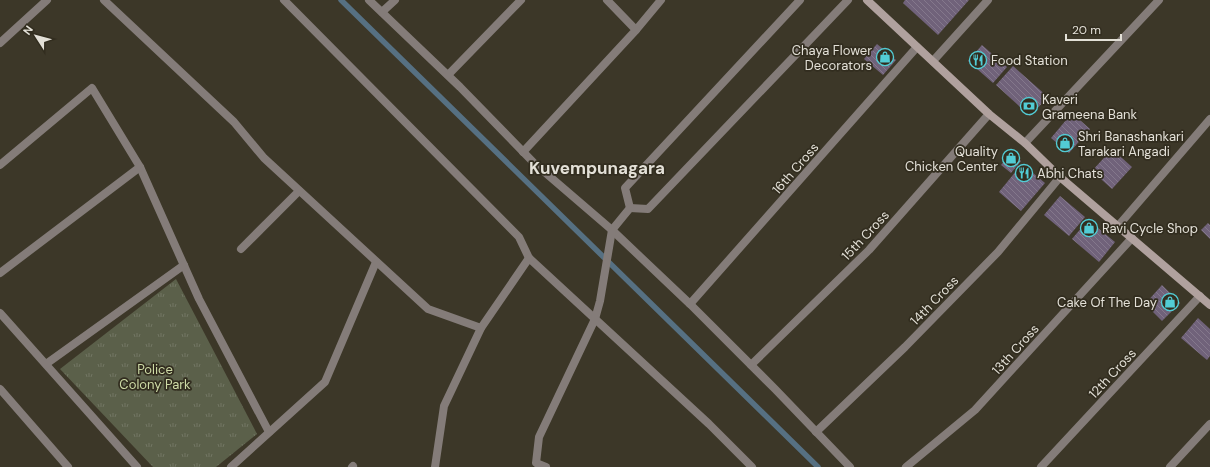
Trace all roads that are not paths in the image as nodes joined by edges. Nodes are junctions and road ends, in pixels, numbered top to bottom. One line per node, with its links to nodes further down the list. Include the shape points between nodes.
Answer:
1 (47, 0): 16 (street)
2 (104, 0): 27 (street, via 234,122 264,158)
3 (284, 0): 33 (street, via 519,237)
4 (369, 0): 14 (street)
5 (395, 0): 14 (street)
6 (521, 0): 19 (street)
7 (607, 0): 15 (street)
8 (661, 0): 15 (street)
9 (800, 0): 28 (street, via 625,188)
10 (848, 0): 28 (street, via 648,209)
11 (867, 0): 17 (street)
12 (988, 0): 18 (street)
13 (1159, 0): 22 (street)
14 (382, 12): 19 (street)
15 (636, 30): 23 (street)
16 (0, 43)
17 (917, 47): 18 (street); 38 (street, 16th Cross)
18 (933, 61): 20 (street)
19 (448, 75): 23 (street)
20 (988, 114): 22 (street); 44 (street, 15th Cross, via 869,250)
21 (1210, 119): 29 (street)
22 (1025, 143): 26 (street)
23 (523, 152): 30 (street)
24 (0, 165): 25 (street, via 92,88)
25 (140, 167): 35 (street); 36 (street)
26 (1060, 177): 29 (street); 48 (street, 14th Cross, via 998,252 905,347)
27 (300, 191): 32 (street); 34 (street)
28 (630, 208): 30 (street)
29 (1118, 226): 31 (street)
30 (612, 230): 38 (street); 41 (street)
31 (1132, 238): 37 (street); 57 (street, 13th Cross, via 975,410)
32 (241, 248)
33 (529, 258): 41 (street); 42 (street)
34 (376, 262): 42 (street, via 428,309); 47 (street, via 325,382)
35 (184, 265): 43 (street); 47 (street, via 199,299)
36 (0, 273)
37 (1200, 296): 39 (street); 58 (street, 12th Cross)
38 (690, 304): 44 (street)
39 (1210, 305)
40 (0, 313): 43 (street)
41 (595, 319): 49 (street, via 539,437); 55 (street)
42 (481, 328): 53 (street, via 444,406)
43 (46, 364): 51 (street)
44 (751, 365): 48 (street)
45 (0, 389): 50 (street)
46 (1210, 424): 59 (street)
47 (269, 432): 52 (street)
48 (816, 432): 56 (street)
49 (536, 465): 54 (street)
50 (68, 467)
51 (137, 467)
52 (231, 467)
53 (435, 467)
54 (546, 467)
55 (752, 467)
56 (850, 467)
57 (906, 467)
58 (1041, 467)
59 (1170, 467)

